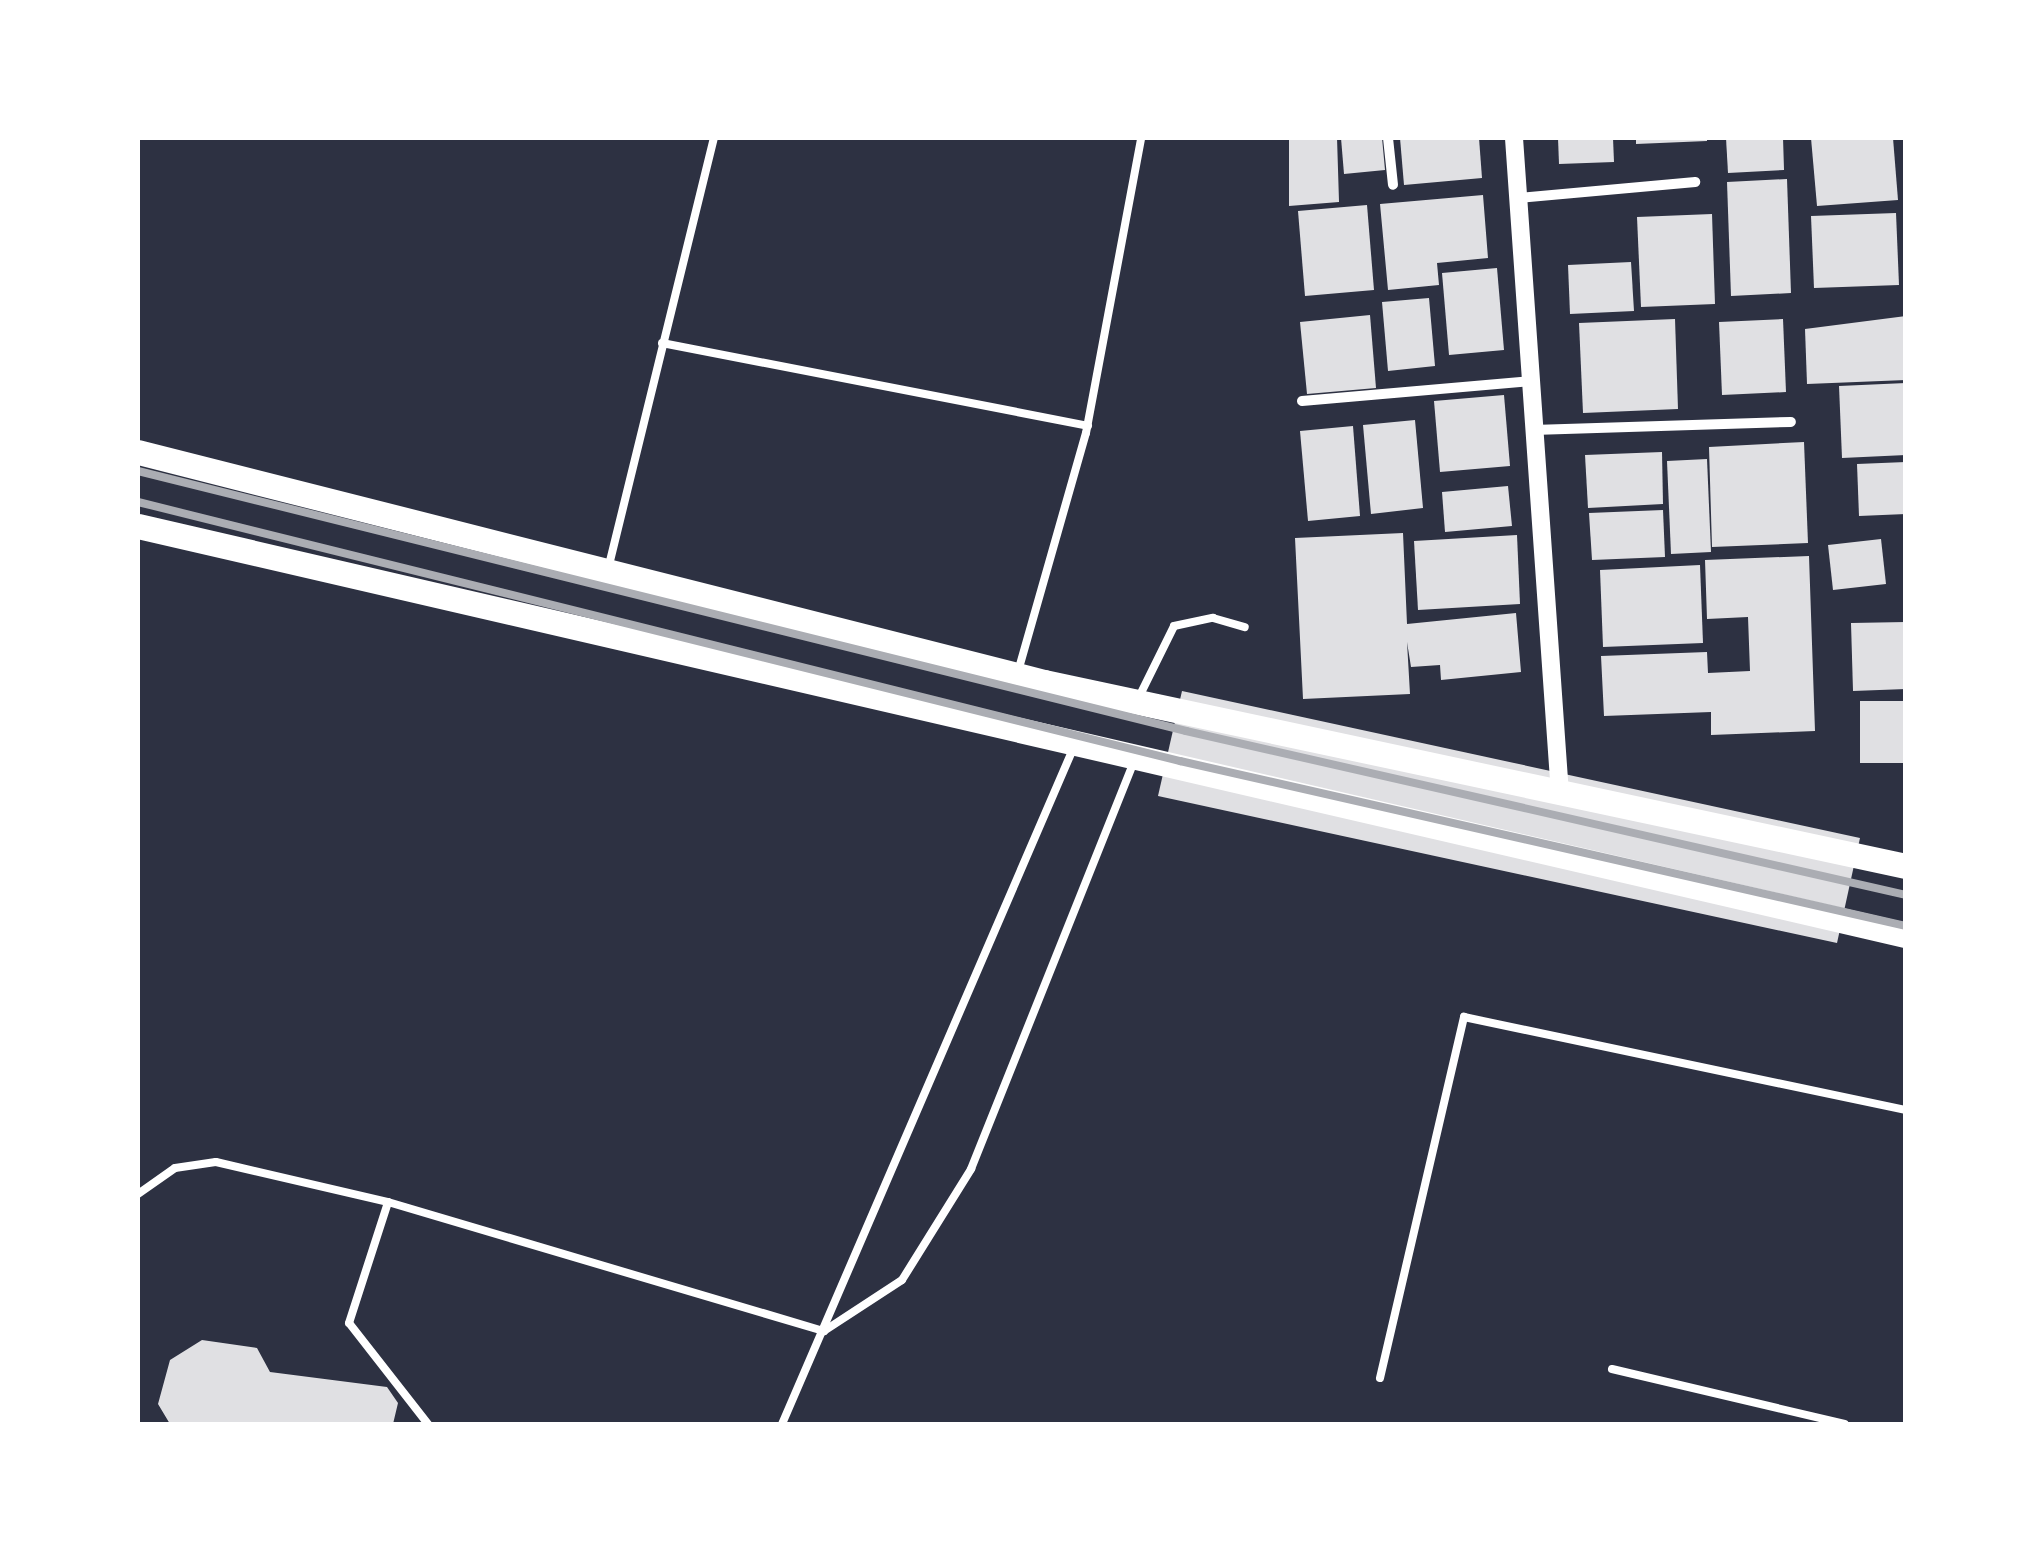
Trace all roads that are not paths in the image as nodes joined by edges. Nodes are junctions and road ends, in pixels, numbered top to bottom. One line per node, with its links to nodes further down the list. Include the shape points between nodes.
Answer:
1 (714, 138): 8 (lane)
2 (1142, 138): 12 (lane)
3 (1388, 138): 6 (street)
4 (1514, 138): 7 (street)
5 (1694, 182): 7 (street)
6 (1393, 185)
7 (1519, 198): 9 (street)
8 (662, 343): 12 (lane); 16 (lane)
9 (1530, 381): 10 (street); 13 (street)
10 (1302, 401)
11 (1791, 422): 13 (street)
12 (1088, 426): 18 (lane)
13 (1533, 430): 22 (street)
14 (138, 452): 16 (main road)
15 (138, 526): 20 (main road)
16 (608, 570): 18 (main road)
17 (1245, 627): 19 (lane, via 1214,618 1174,626)
18 (1017, 674): 19 (main road)
19 (1137, 702): 22 (main road)
20 (1074, 745): 21 (main road); 28 (lane)
21 (1135, 759): 24 (main road); 28 (lane, via 950,1208 902,1280)
22 (1560, 794): 23 (main road)
23 (1906, 866)
24 (1906, 935)
25 (1906, 1110): 30 (lane, via 1464,1017)
26 (138, 1194): 27 (lane, via 175,1168 216,1162)
27 (388, 1202): 28 (lane); 31 (lane, via 349,1323)
28 (824, 1332): 32 (lane)
29 (1612, 1369): 33 (lane)
30 (1380, 1378)
31 (428, 1424)
32 (782, 1424)
33 (1845, 1424)

